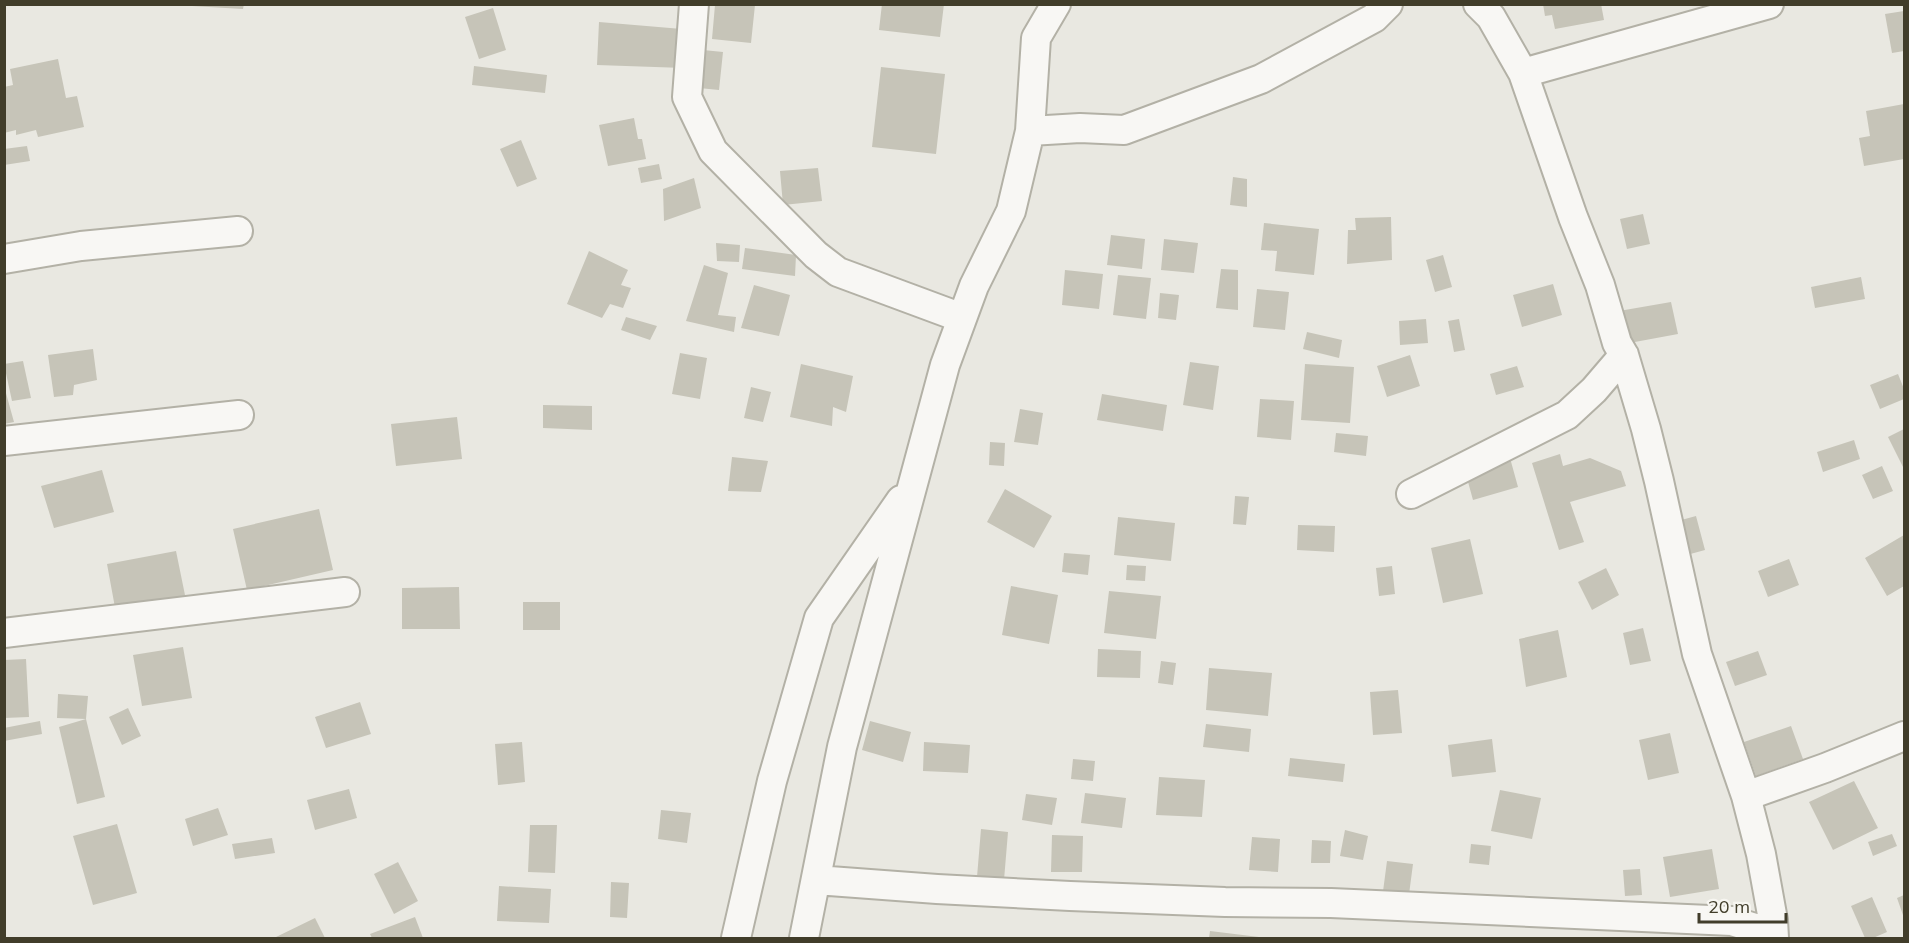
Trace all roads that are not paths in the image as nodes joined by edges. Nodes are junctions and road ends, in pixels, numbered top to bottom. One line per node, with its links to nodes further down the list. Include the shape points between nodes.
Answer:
1 (694, 4): 10 (street, via 687,98 714,152 799,239 838,272)
2 (1056, 4): 7 (street, via 1036,38)
3 (1388, 4): 7 (street, via 1374,18 1261,79 1125,130)
4 (1478, 4): 6 (street, via 1491,17)
5 (1769, 4): 6 (street)
6 (1523, 73): 11 (street)
7 (1030, 131): 10 (street, via 1011,211)
8 (238, 231): 9 (street, via 81,246)
9 (4, 259)
10 (962, 318): 14 (street, via 945,365)
11 (1624, 355): 15 (street, via 1568,415); 19 (street, via 1649,439 1697,654)
12 (239, 415): 13 (street)
13 (4, 441)
14 (915, 481): 20 (street, via 842,747); 21 (street, via 819,618 772,781)
15 (1411, 494)
16 (345, 592): 17 (street)
17 (4, 633)
18 (1905, 736): 19 (street)
19 (1746, 796): 24 (street, via 1761,854)
20 (816, 880): 22 (street); 23 (street, via 1070,896 1732,921 1758,929)
21 (736, 939)
22 (804, 939)
23 (1768, 939)
24 (1774, 939)

